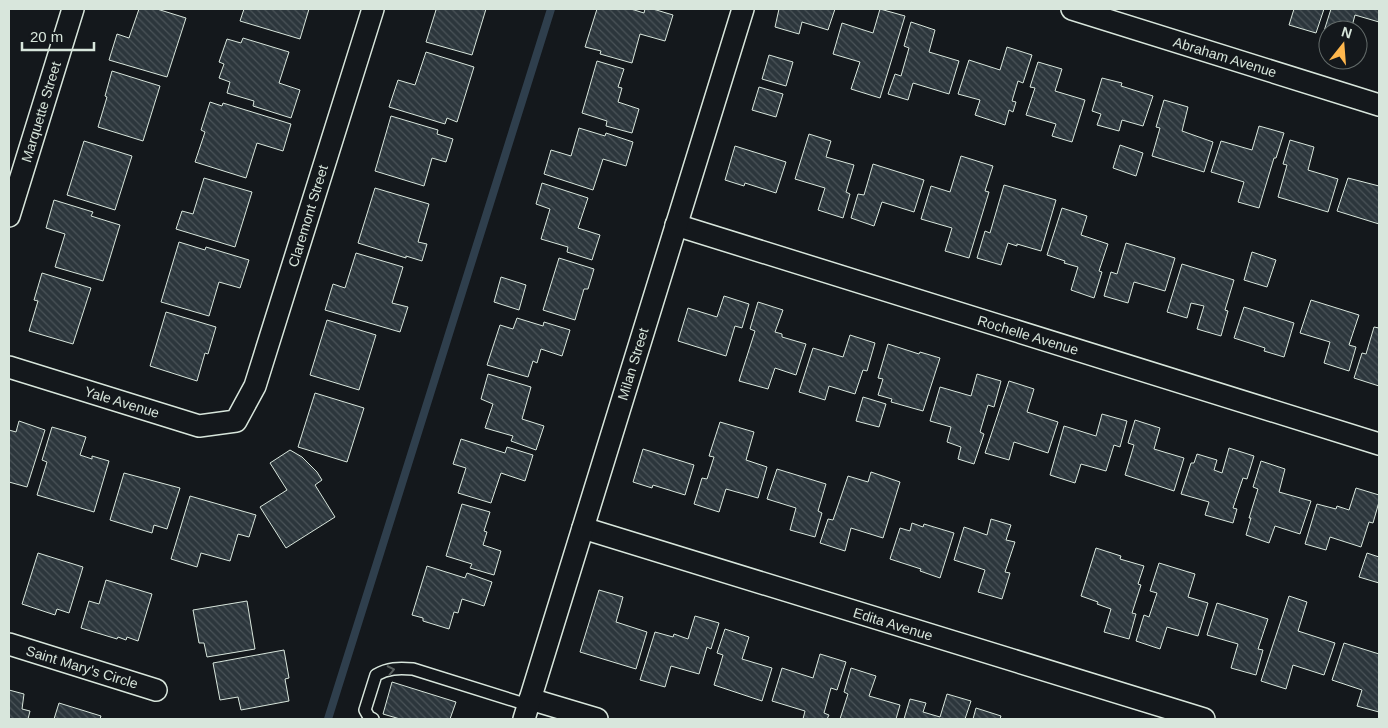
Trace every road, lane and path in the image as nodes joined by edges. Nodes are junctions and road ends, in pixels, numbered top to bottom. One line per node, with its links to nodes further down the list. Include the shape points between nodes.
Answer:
1 (73, 9): 6 (street, Marquette Street)
2 (373, 9): 9 (street, Claremont Street, via 256,386)
3 (742, 9): 7 (street, Milan Street)
4 (1072, 9): 5 (street, Abraham Avenue)
5 (1379, 105)
6 (9, 216)
7 (676, 225): 10 (street, Rochelle Avenue); 11 (street, Milan Street)
8 (9, 367): 9 (street, Yale Avenue, via 199,426)
9 (236, 421)
10 (1379, 444)
11 (583, 528): 14 (street, Milan Street); 17 (street, Edita Avenue)
12 (9, 644): 13 (street, Saint Mary's Circle)
13 (156, 690)
14 (528, 708): 15 (lane, one-way to 14, via 365,710 376,676 386,669 398,668 413,669); 16 (street)
15 (374, 719)
16 (597, 719)
17 (1204, 719)

